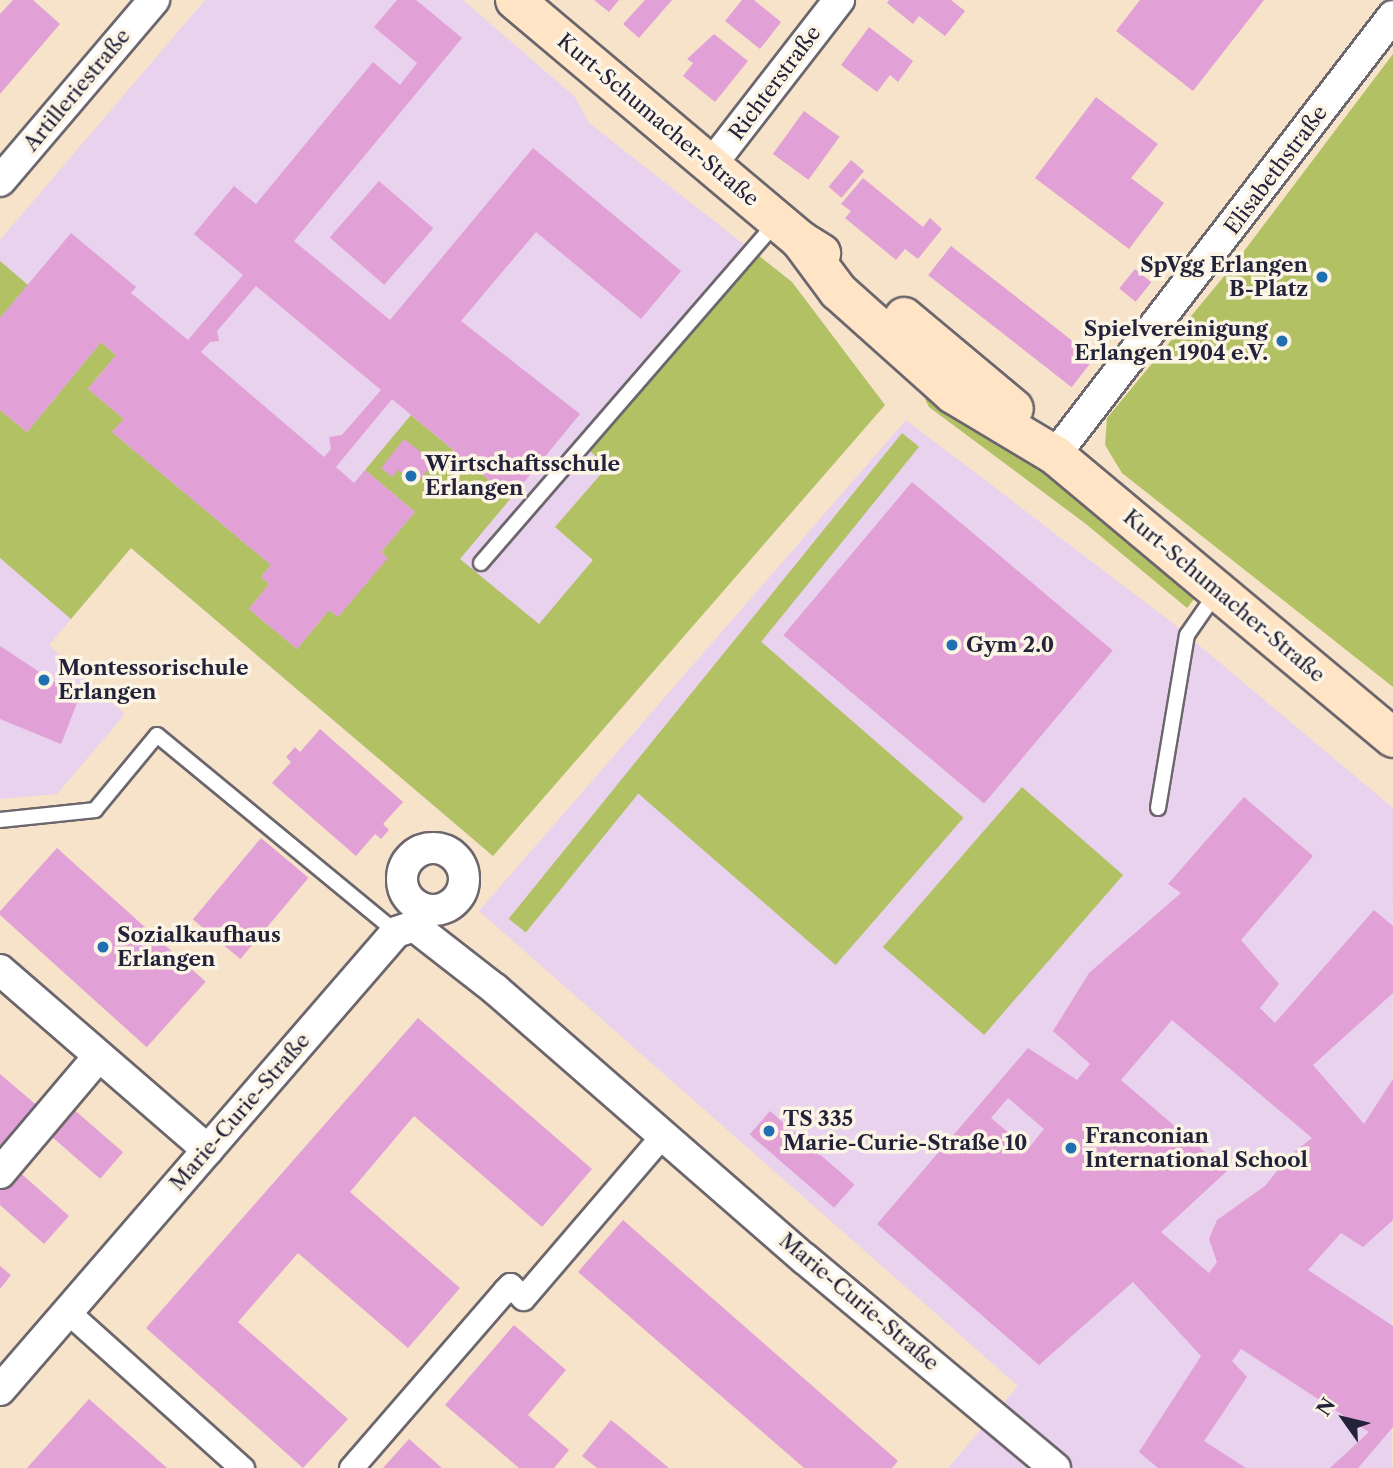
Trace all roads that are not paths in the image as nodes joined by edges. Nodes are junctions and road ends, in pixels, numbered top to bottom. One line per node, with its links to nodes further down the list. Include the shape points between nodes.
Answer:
1 (154, 0): 6 (street, Artilleriestraße)
2 (516, 0): 5 (main road, Kurt-Schumacher-Straße)
3 (839, 0): 5 (street, Richterstraße)
4 (1393, 16): 8 (street, Elisabethstraße)
5 (711, 165): 7 (main road, Kurt-Schumacher-Straße)
6 (0, 181)
7 (788, 231): 8 (main road, Kurt-Schumacher-Straße, via 838,291 953,394); 9 (lane)
8 (1055, 455): 10 (main road, Kurt-Schumacher-Straße)
9 (481, 563)
10 (1218, 591): 11 (main road, Kurt-Schumacher-Straße); 12 (lane, via 1187,635)
11 (1393, 738)
12 (1158, 808)
13 (0, 820): 14 (lane, via 95,810 157,735)
14 (413, 923): 17 (street, Marie-Curie-Straße); 18 (street, Marie-Curie-Straße)
15 (0, 970): 16 (street)
16 (99, 1056): 18 (street); 19 (street)
17 (662, 1136): 23 (street, via 523,1298 510,1285); 24 (street, Marie-Curie-Straße)
18 (208, 1150): 20 (street, Marie-Curie-Straße)
19 (0, 1173)
20 (68, 1312): 21 (street, Marie-Curie-Straße); 22 (street)
21 (0, 1390)
22 (242, 1468)
23 (351, 1468)
24 (1055, 1468)

